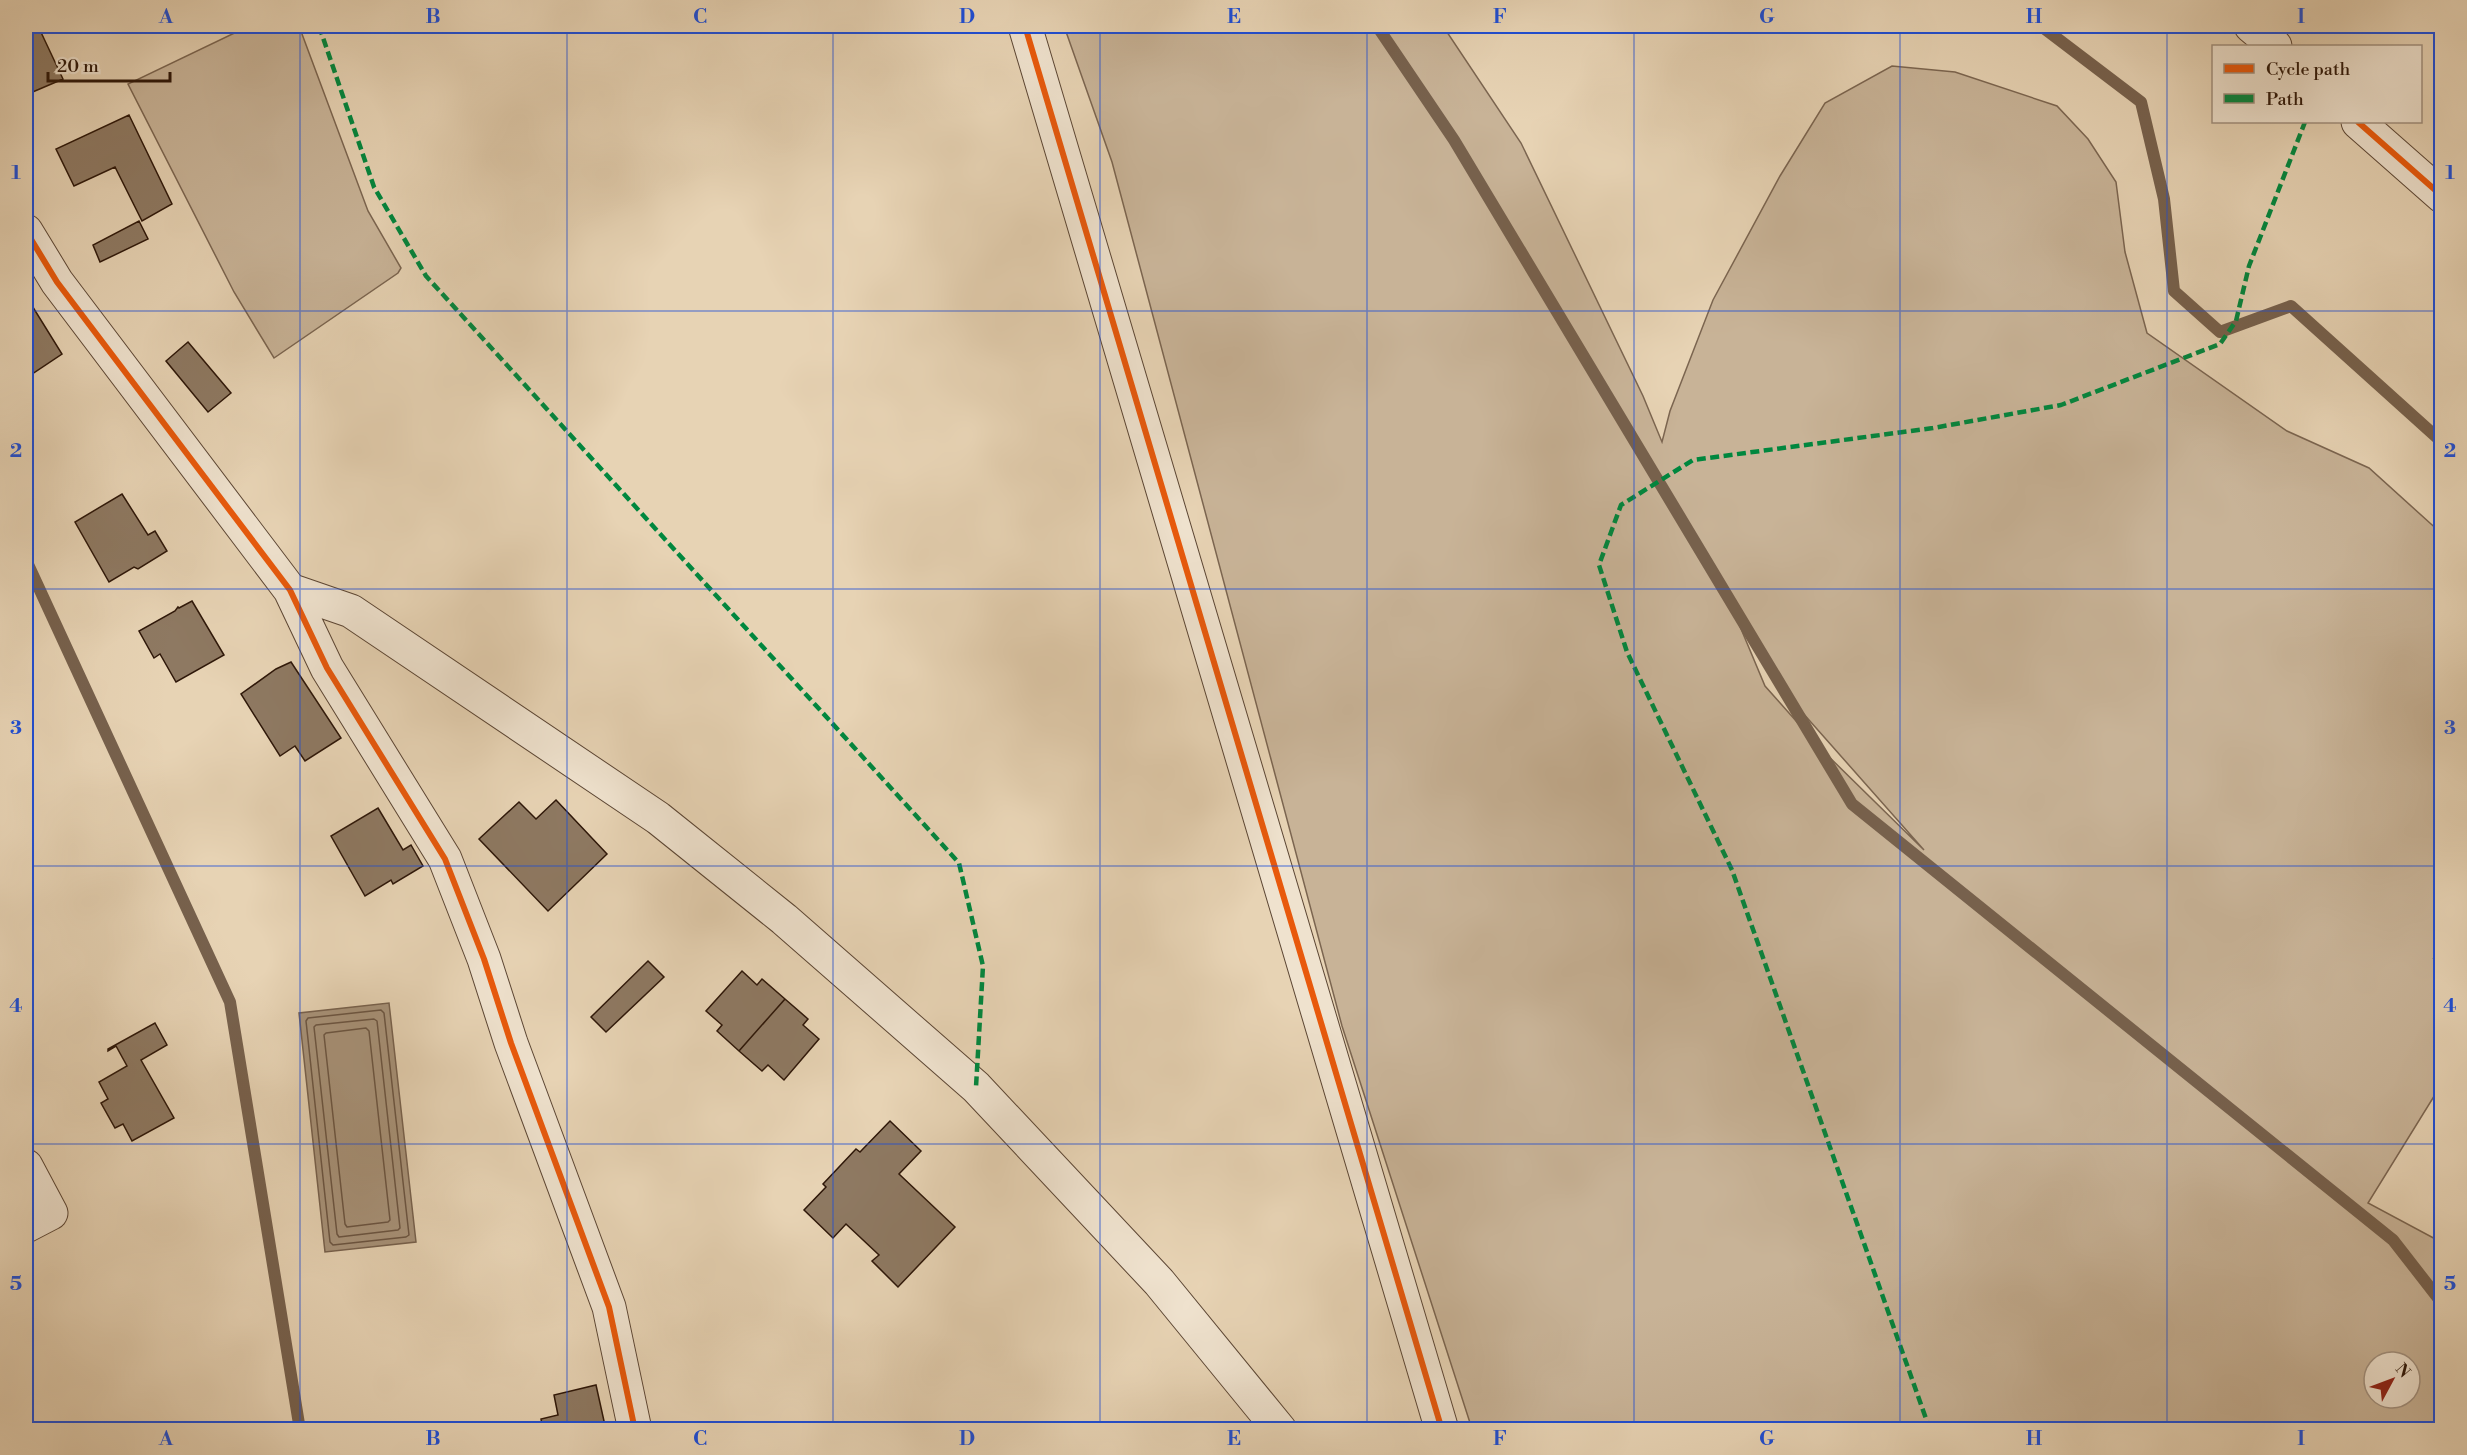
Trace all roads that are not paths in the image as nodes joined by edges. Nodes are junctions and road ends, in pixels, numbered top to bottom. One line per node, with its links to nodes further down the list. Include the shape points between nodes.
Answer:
1 (1025, 26): 12 (street)
2 (2251, 26): 3 (street)
3 (2274, 45)
4 (2359, 123): 5 (street)
5 (2442, 196)
6 (26, 231): 7 (street, via 57,282)
7 (290, 590): 10 (street, via 327,668 445,859 609,1307); 11 (street, via 351,611 658,818 784,919 976,1087 1159,1281)
8 (26, 1166): 9 (street, via 51,1213)
9 (26, 1226)
10 (635, 1430)
11 (1280, 1430)
12 (1442, 1430)

